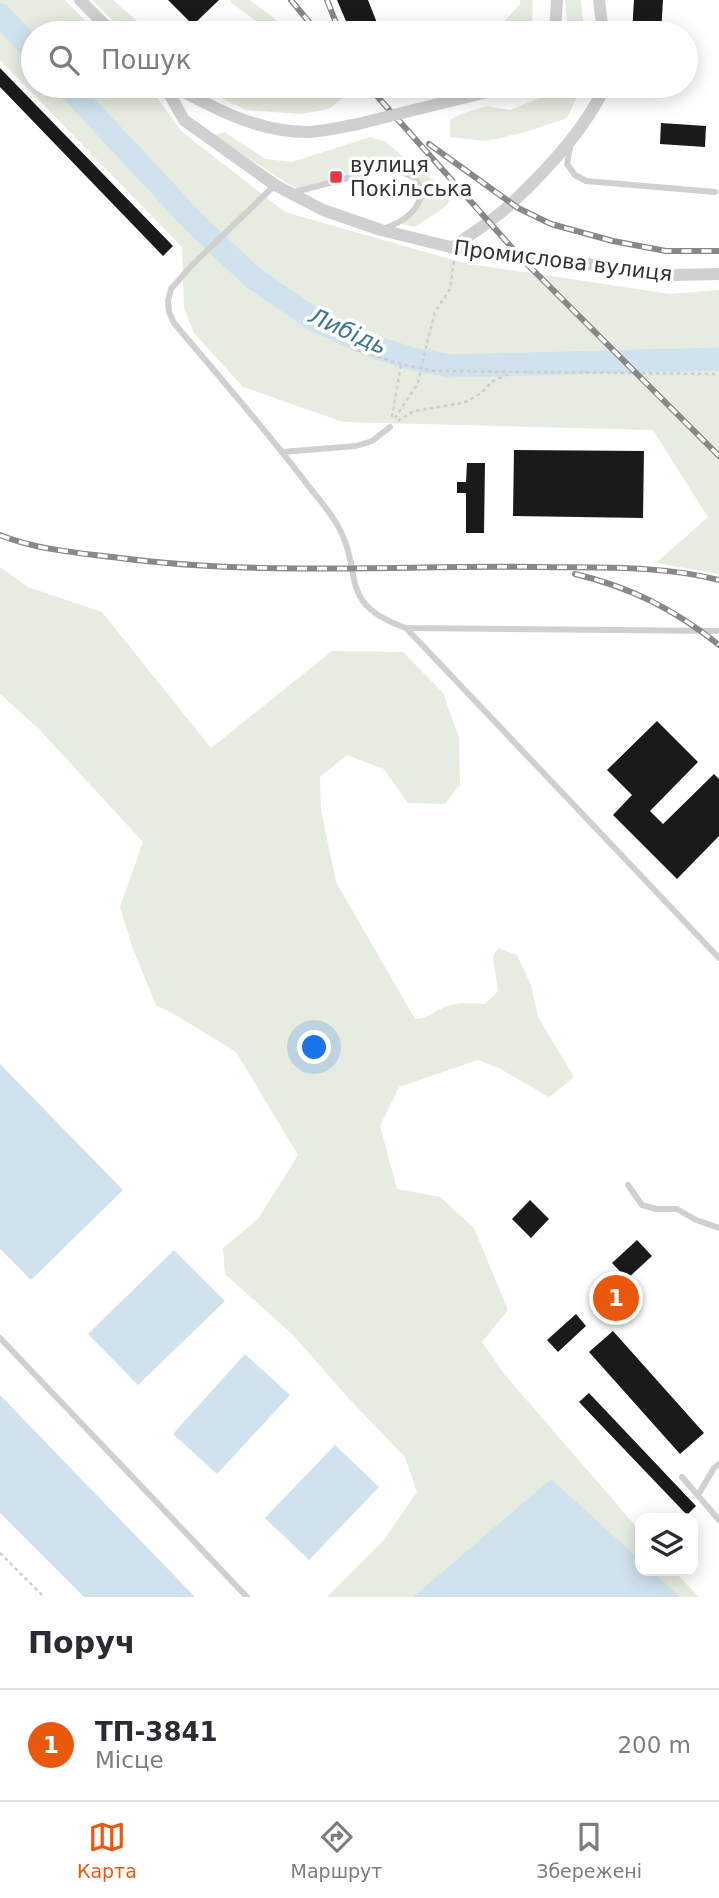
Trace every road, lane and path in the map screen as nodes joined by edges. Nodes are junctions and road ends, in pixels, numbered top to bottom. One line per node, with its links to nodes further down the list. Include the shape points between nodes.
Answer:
1 (80, 0): 4 (street)
2 (557, 0): 5 (street)
3 (599, 0): 6 (street)
4 (101, 21)
5 (556, 21)
6 (602, 21)
7 (172, 98): 12 (street, Промислова вулиця, via 184,120)
8 (197, 98): 9 (street, bridge, via 244,121 311,132)
9 (462, 98)
10 (600, 98): 11 (street)
11 (573, 139): 13 (lane, via 568,164 586,181); 16 (street, via 512,203)
12 (275, 185): 14 (street, Промислова вулиця); 23 (lane, via 192,265 171,289 168,301 174,323)
13 (715, 192)
14 (290, 193): 15 (street, Промислова вулиця); 15 (lane, via 390,167 415,177 422,191 416,208)
15 (381, 230): 16 (street, Промислова вулиця)
16 (454, 249): 17 (street, Промислова вулиця, via 675,275); 22 (path, bridge, via 450,289 435,312 418,383)
17 (719, 274)
18 (351, 348): 19 (path)
19 (401, 364): 20 (path, via 434,371); 22 (path)
20 (512, 372): 21 (path); 22 (path, via 463,403 414,411)
21 (719, 374)
22 (390, 427): 23 (lane, via 356,446)
23 (282, 452): 24 (lane, via 335,522 365,607)
24 (406, 628): 25 (lane); 26 (lane)
25 (719, 631)
26 (719, 958)
27 (628, 1185): 28 (lane, via 642,1205 677,1209)
28 (719, 1228)
29 (0, 1338): 36 (lane)
30 (719, 1464): 32 (lane)
31 (682, 1477): 32 (lane)
32 (698, 1495): 33 (lane)
33 (719, 1520)
34 (0, 1553): 35 (path)
35 (44, 1597)
36 (247, 1597)

